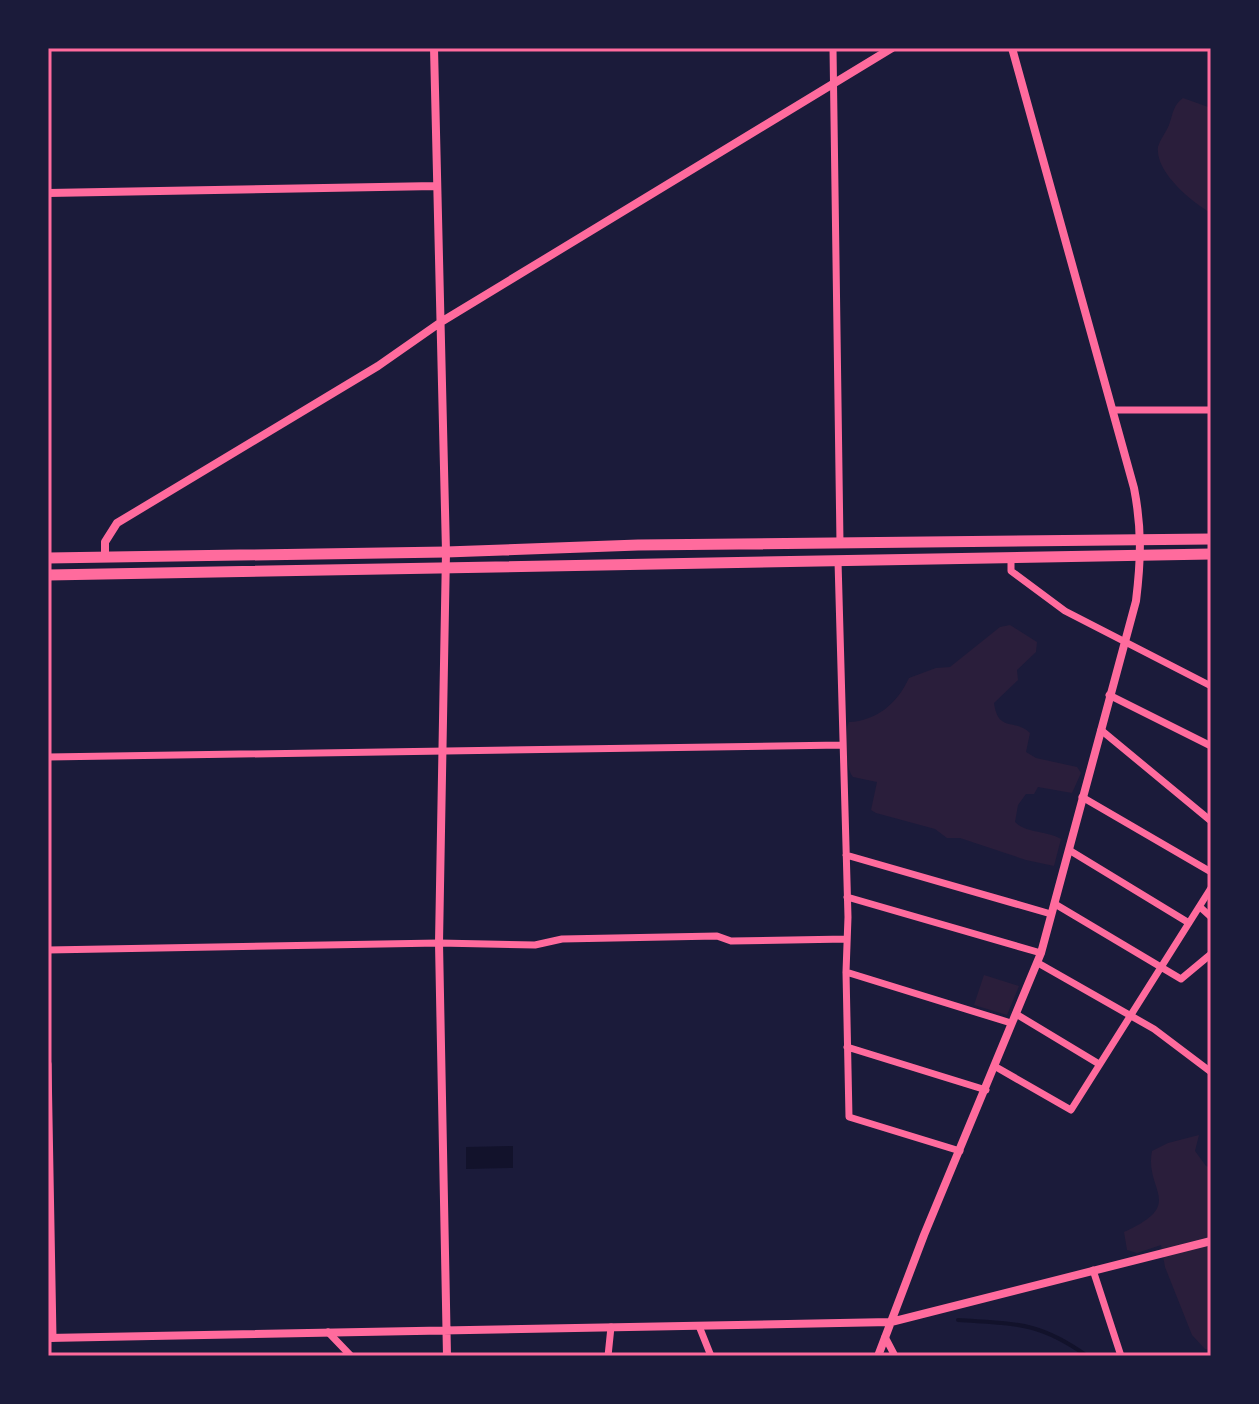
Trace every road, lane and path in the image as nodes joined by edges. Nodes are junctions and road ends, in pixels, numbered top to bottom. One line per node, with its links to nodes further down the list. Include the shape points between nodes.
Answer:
1 (434, 48): 6 (street)
2 (833, 48): 5 (street)
3 (892, 48): 5 (street)
4 (1012, 48): 9 (street)
5 (834, 85): 8 (street); 13 (street)
6 (436, 186): 7 (street); 8 (street)
7 (48, 193)
8 (441, 322): 14 (street); 19 (street, via 378,366 117,523 105,542)
9 (1113, 410): 10 (street); 12 (street)
10 (1211, 410)
11 (1211, 539): 12 (highway)
12 (1142, 540): 13 (highway); 16 (street)
13 (840, 543): 14 (highway)
14 (446, 552): 19 (highway); 21 (street)
15 (1211, 554): 16 (highway)
16 (1142, 555): 17 (highway); 23 (street)
17 (1011, 557): 20 (highway); 23 (street, via 1011,571 1065,611)
18 (48, 558): 19 (highway)
19 (105, 558)
20 (838, 561): 21 (highway); 27 (street)
21 (446, 569): 22 (highway); 29 (street)
22 (48, 575)
23 (1124, 642): 24 (street); 25 (street)
24 (1211, 686)
25 (1109, 695): 26 (street); 28 (street)
26 (1101, 730): 31 (street); 32 (street)
27 (842, 745): 29 (street); 34 (street)
28 (1211, 746)
29 (440, 750): 30 (street); 44 (street)
30 (48, 757)
31 (1082, 797): 33 (street); 35 (street)
32 (1211, 821)
33 (1069, 850): 38 (street); 42 (street)
34 (846, 855): 37 (street); 40 (street)
35 (1211, 872)
36 (1211, 888): 39 (street)
37 (847, 897): 43 (street); 46 (street)
38 (1055, 904): 40 (street); 49 (street)
39 (1200, 907): 41 (street); 42 (street)
40 (1051, 914): 46 (street)
41 (1211, 917)
42 (1189, 923): 49 (street)
43 (847, 939): 44 (street, via 731,941 717,936 562,939 535,945); 50 (street)
44 (439, 943): 45 (street); 65 (street)
45 (48, 950)
46 (1041, 953): 48 (street)
47 (1211, 954): 49 (street, via 1181,979)
48 (1038, 963): 51 (street); 52 (street)
49 (1160, 968): 51 (street)
50 (846, 972): 52 (street); 53 (street)
51 (1130, 1016): 55 (street); 57 (street)
52 (1014, 1018): 55 (street); 56 (street)
53 (847, 1047): 58 (street); 59 (street, via 849,1117)
54 (48, 1064): 68 (street)
55 (1099, 1064): 56 (street, via 1071,1110)
56 (996, 1067): 58 (street)
57 (1211, 1072)
58 (986, 1090): 59 (street)
59 (960, 1151): 62 (street)
60 (1211, 1241): 61 (street)
61 (1093, 1270): 62 (street); 75 (street)
62 (891, 1322): 63 (street); 67 (street)
63 (699, 1326): 64 (street); 72 (street)
64 (611, 1327): 65 (street); 71 (street)
65 (446, 1331): 66 (street); 70 (street)
66 (328, 1332): 68 (street); 69 (street)
67 (885, 1337): 73 (street); 74 (street)
68 (51, 1338)
69 (351, 1356)
70 (447, 1356)
71 (608, 1356)
72 (711, 1356)
73 (878, 1356)
74 (895, 1356)
75 (1121, 1356)

